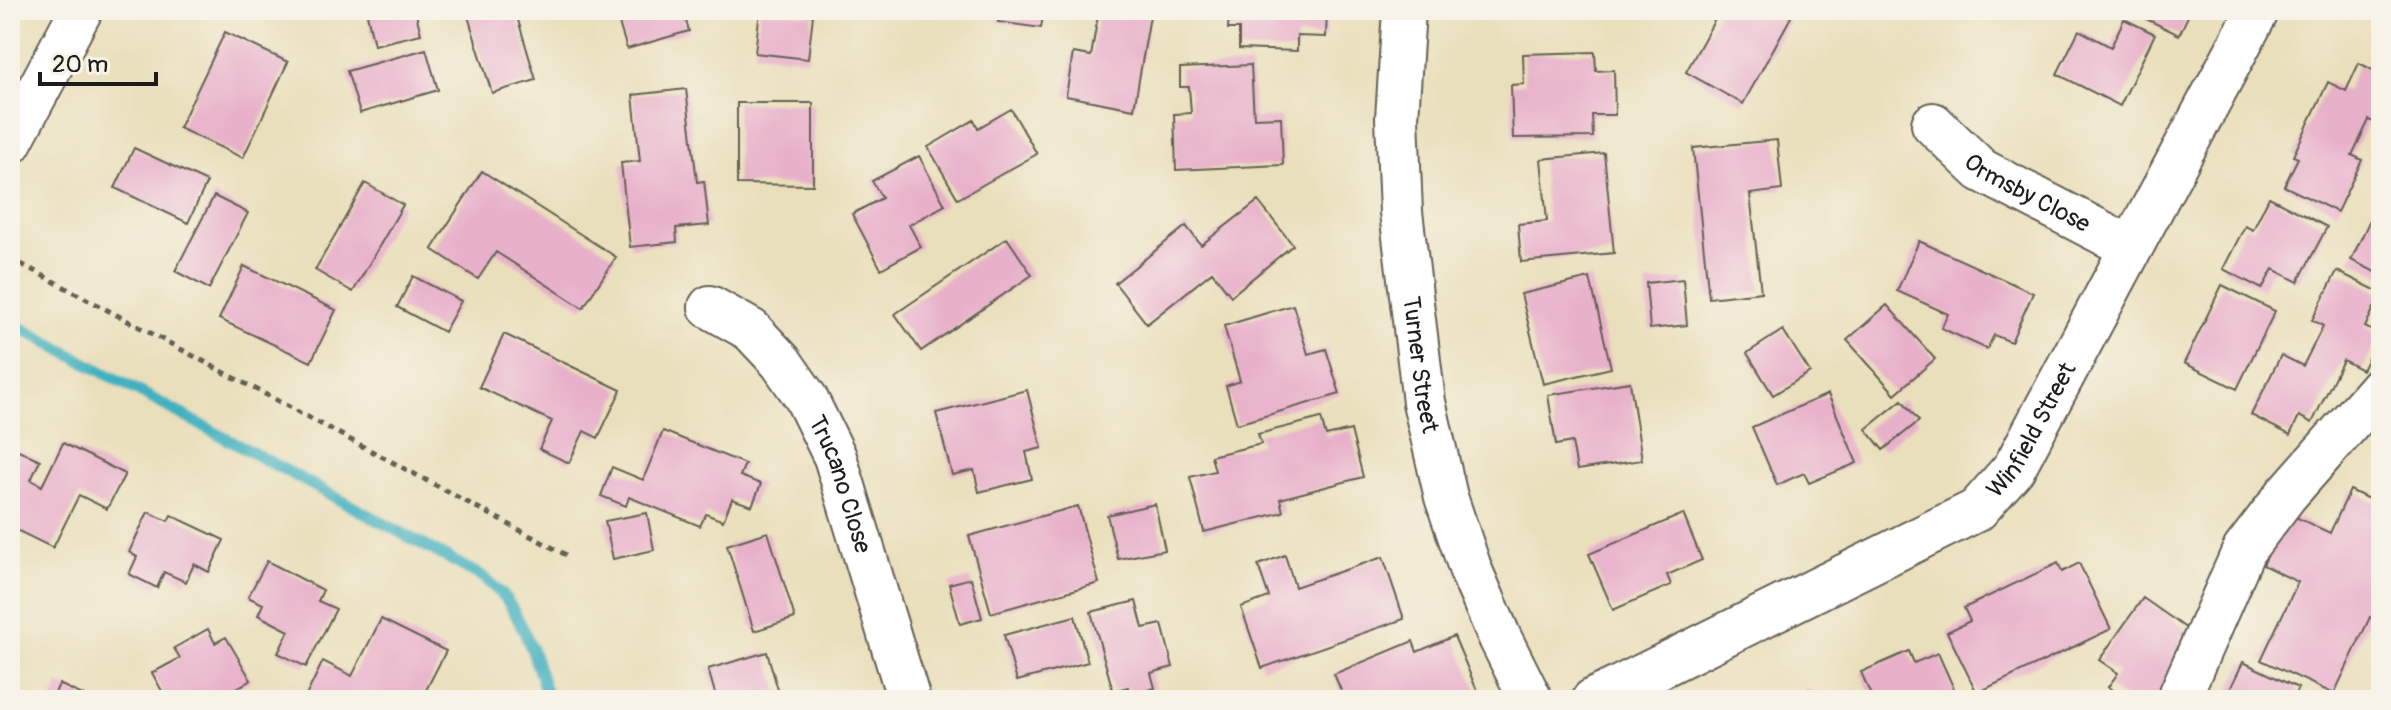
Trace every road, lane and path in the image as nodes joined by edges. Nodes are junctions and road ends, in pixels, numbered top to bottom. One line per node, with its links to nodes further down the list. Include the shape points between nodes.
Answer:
1 (1404, 10): 12 (street, Turner Street, via 1397,118 1401,212 1424,402 1446,497 1471,571)
2 (2258, 10): 6 (street, Winfield Street)
3 (79, 11): 5 (street)
4 (1933, 124): 6 (street, Ormsby Close, via 1981,170)
5 (10, 143)
6 (2130, 247): 13 (street, Winfield Street, via 2014,468 1977,510)
7 (10, 258): 10 (path)
8 (710, 307): 11 (street, Trucano Close, via 751,330 806,398 835,457)
9 (2381, 387): 14 (street, via 2244,550)
10 (570, 557)
11 (909, 700)
12 (1531, 700)
13 (1593, 700)
14 (2178, 700)

